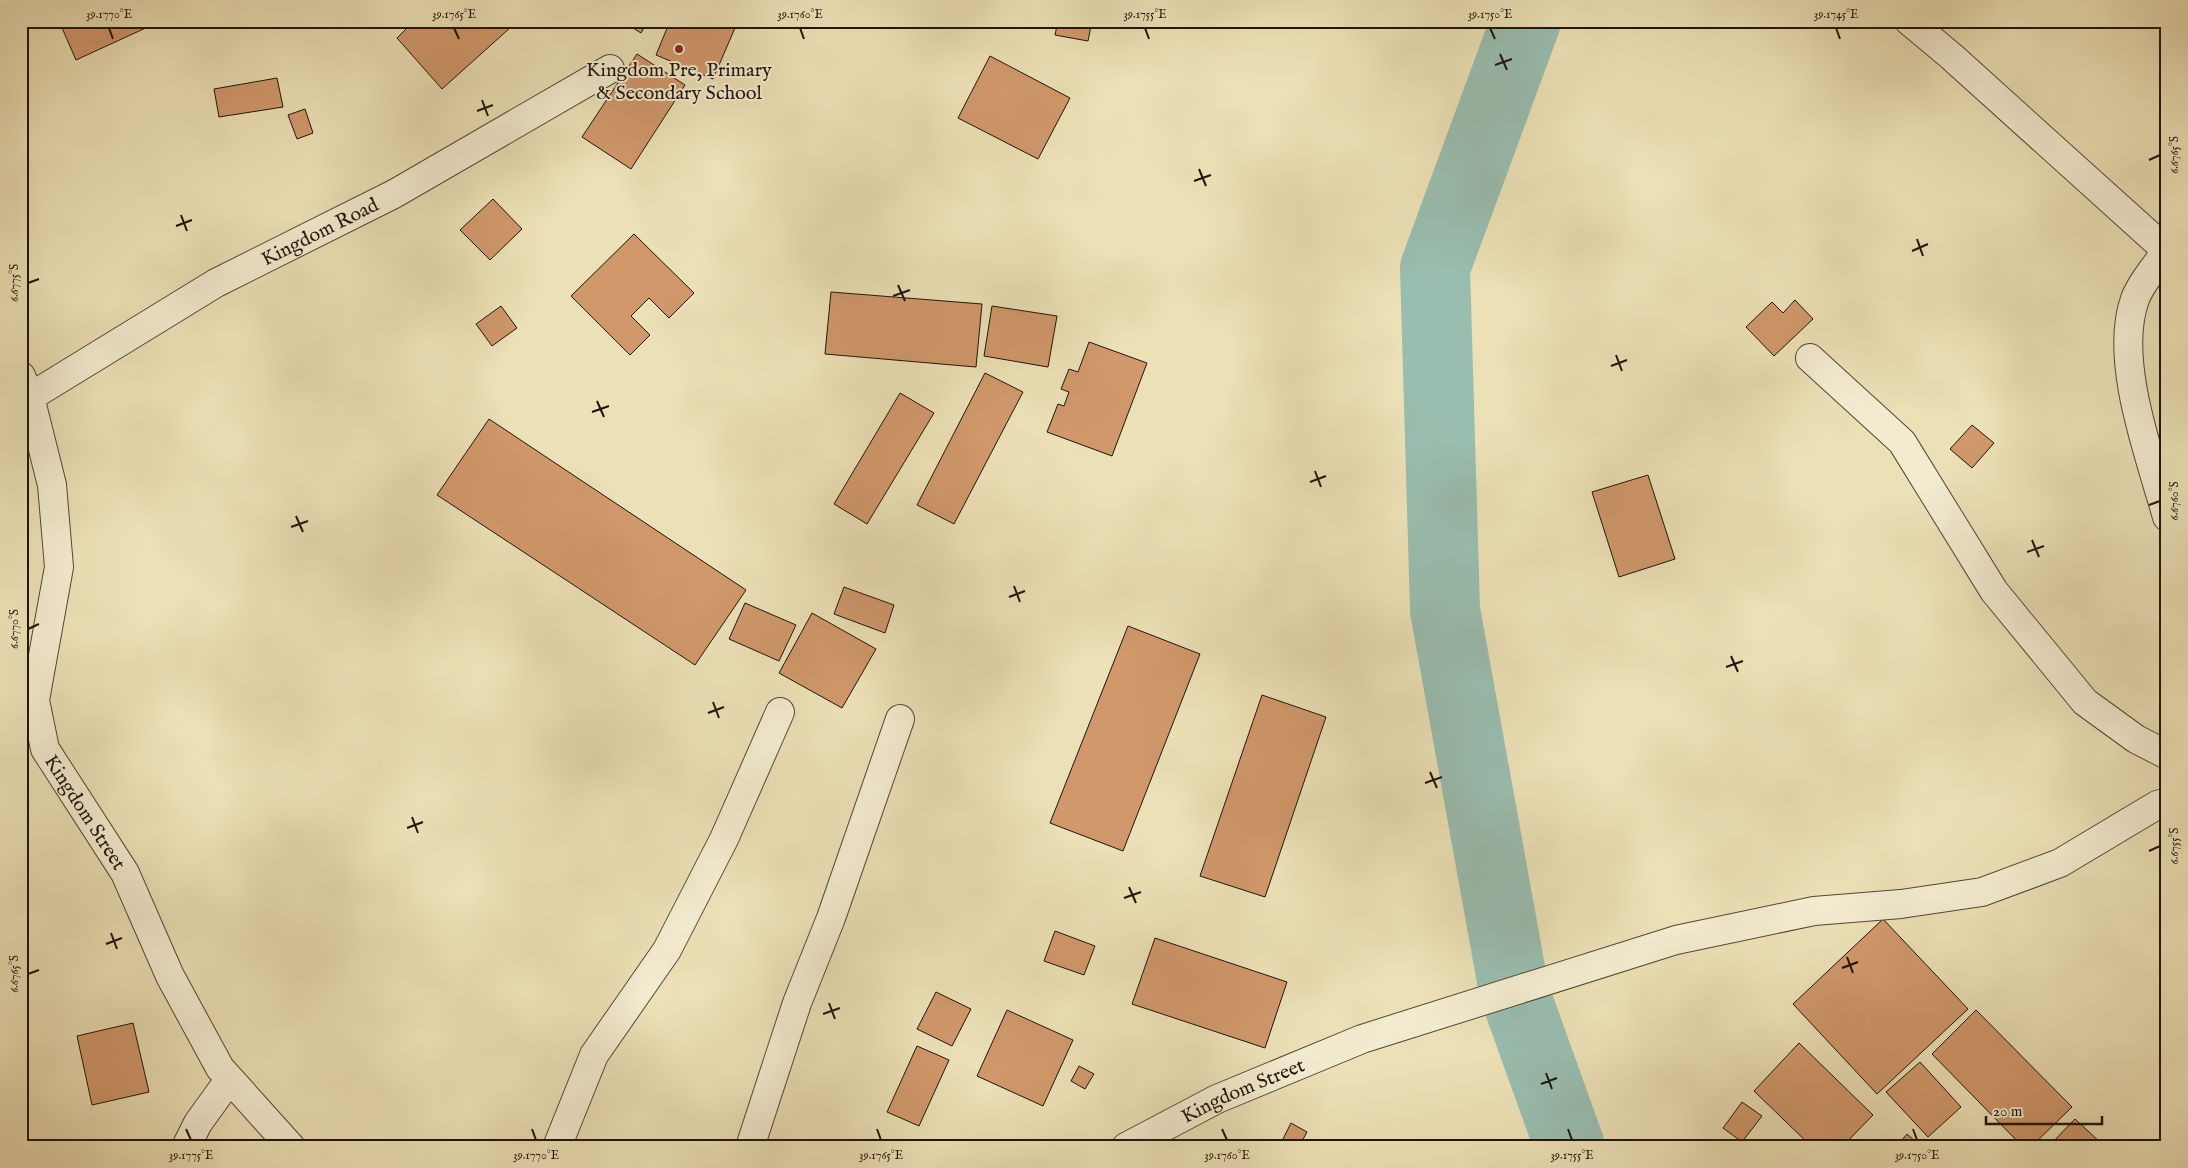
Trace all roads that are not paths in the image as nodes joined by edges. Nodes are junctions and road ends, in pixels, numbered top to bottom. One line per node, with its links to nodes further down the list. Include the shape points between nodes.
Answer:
1 (1909, 21): 3 (street)
2 (610, 69): 5 (street, Kingdom Road, via 394,194 216,283)
3 (2167, 251): 6 (street, via 2136,298 2127,338 2135,396 2151,468)
4 (1810, 358): 9 (street, via 1902,442 1994,591 2085,702 2136,739)
5 (26, 387): 11 (street, Kingdom Street, via 52,485 59,567 35,700 45,749 125,873 170,976)
6 (2167, 517)
7 (780, 712): 14 (street, via 724,840 667,950 594,1055)
8 (900, 719): 15 (street, via 797,1002)
9 (2167, 756)
10 (2167, 802): 16 (street, Kingdom Street, via 2060,862 1982,892 1901,904 1814,911 1676,940 1362,1038 1217,1099)
11 (229, 1080): 12 (street, via 198,1123); 13 (street, Kingdom Street)
12 (186, 1147)
13 (291, 1147)
14 (557, 1147)
15 (750, 1147)
16 (1126, 1147)

